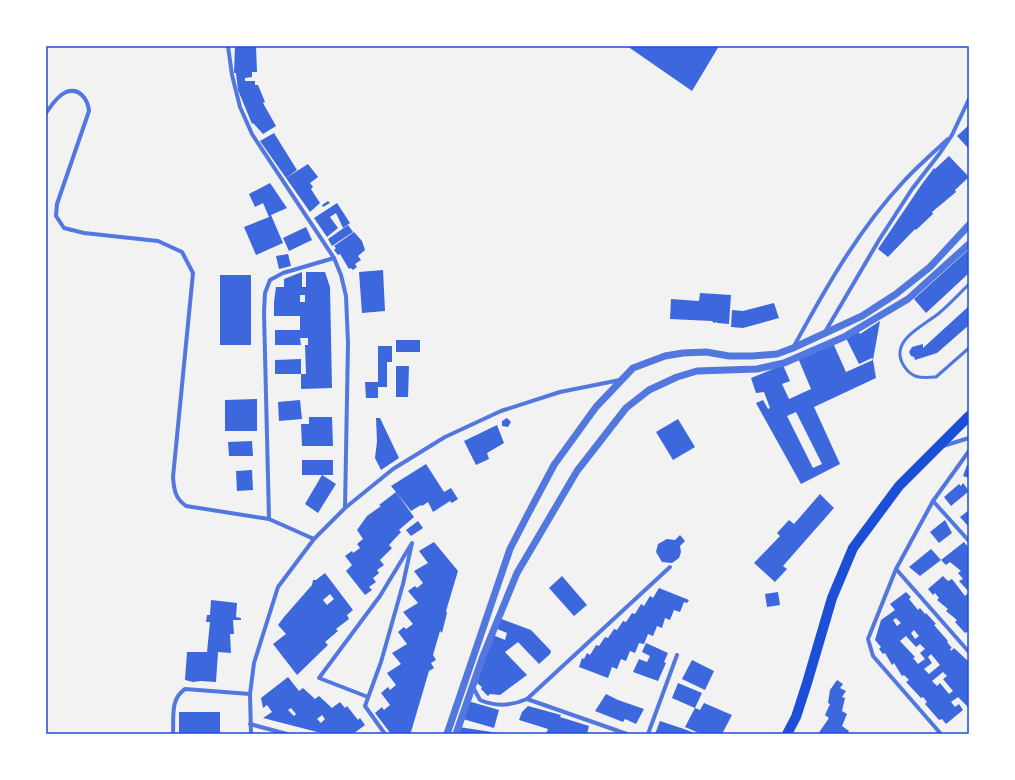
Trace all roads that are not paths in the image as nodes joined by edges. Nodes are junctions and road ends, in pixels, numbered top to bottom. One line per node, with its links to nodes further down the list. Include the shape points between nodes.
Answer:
1 (228, 46): 8 (street, via 240,107 252,134)
2 (969, 95): 3 (lane)
3 (968, 101): 5 (street)
4 (46, 113): 20 (street, via 66,92 80,94 88,104 88,111 56,204 56,216 64,228 84,233 158,241 182,252 193,273 173,477 174,492 181,503 194,509)
5 (952, 135): 10 (street, via 912,189 879,240); 11 (street, via 904,181 861,233 824,289)
6 (969, 226): 10 (street, via 930,267 896,294 862,316)
7 (969, 244): 27 (street, via 908,299 844,337 784,363 757,369 697,371 677,377 649,390 626,408 577,471 517,574)
8 (334, 258): 19 (street, via 346,296 348,343); 20 (street, via 283,272 270,280 265,293)
9 (969, 284): 12 (lane, via 938,314 909,334 901,348 901,362 908,372 917,378 936,377)
10 (824, 334): 11 (street)
11 (793, 348): 13 (street, via 777,354 752,356 706,352 665,356 633,368)
12 (969, 348)
13 (620, 380): 19 (street, via 560,392 501,411 445,437 393,469); 36 (street, via 596,407 554,464 510,549)
14 (969, 416): 16 (main road)
15 (969, 438): 16 (street)
16 (938, 447): 40 (main road, via 899,486 853,548 832,598 796,717)
17 (969, 451): 18 (street)
18 (933, 501): 22 (street); 24 (street)
19 (345, 508): 21 (street)
20 (268, 519): 21 (street)
21 (314, 539): 28 (street, via 278,587 254,663)
22 (969, 541)
23 (670, 567): 30 (street)
24 (896, 569): 25 (street); 41 (street, via 868,639 873,656)
25 (969, 652)
26 (677, 655): 39 (street)
27 (473, 686): 30 (street, via 480,700 492,704 512,705); 37 (street)
28 (250, 694): 31 (street); 32 (street, via 185,689 174,701)
29 (368, 697): 29 (street, via 383,654 412,543 380,596 319,678); 35 (street, via 365,706)
30 (527, 699): 38 (street)
31 (250, 724): 33 (street); 34 (street)
32 (173, 734)
33 (251, 734)
34 (287, 734)
35 (385, 734)
36 (447, 734)
37 (456, 734)
38 (627, 734)
39 (648, 734)
40 (787, 734)
41 (941, 734)

